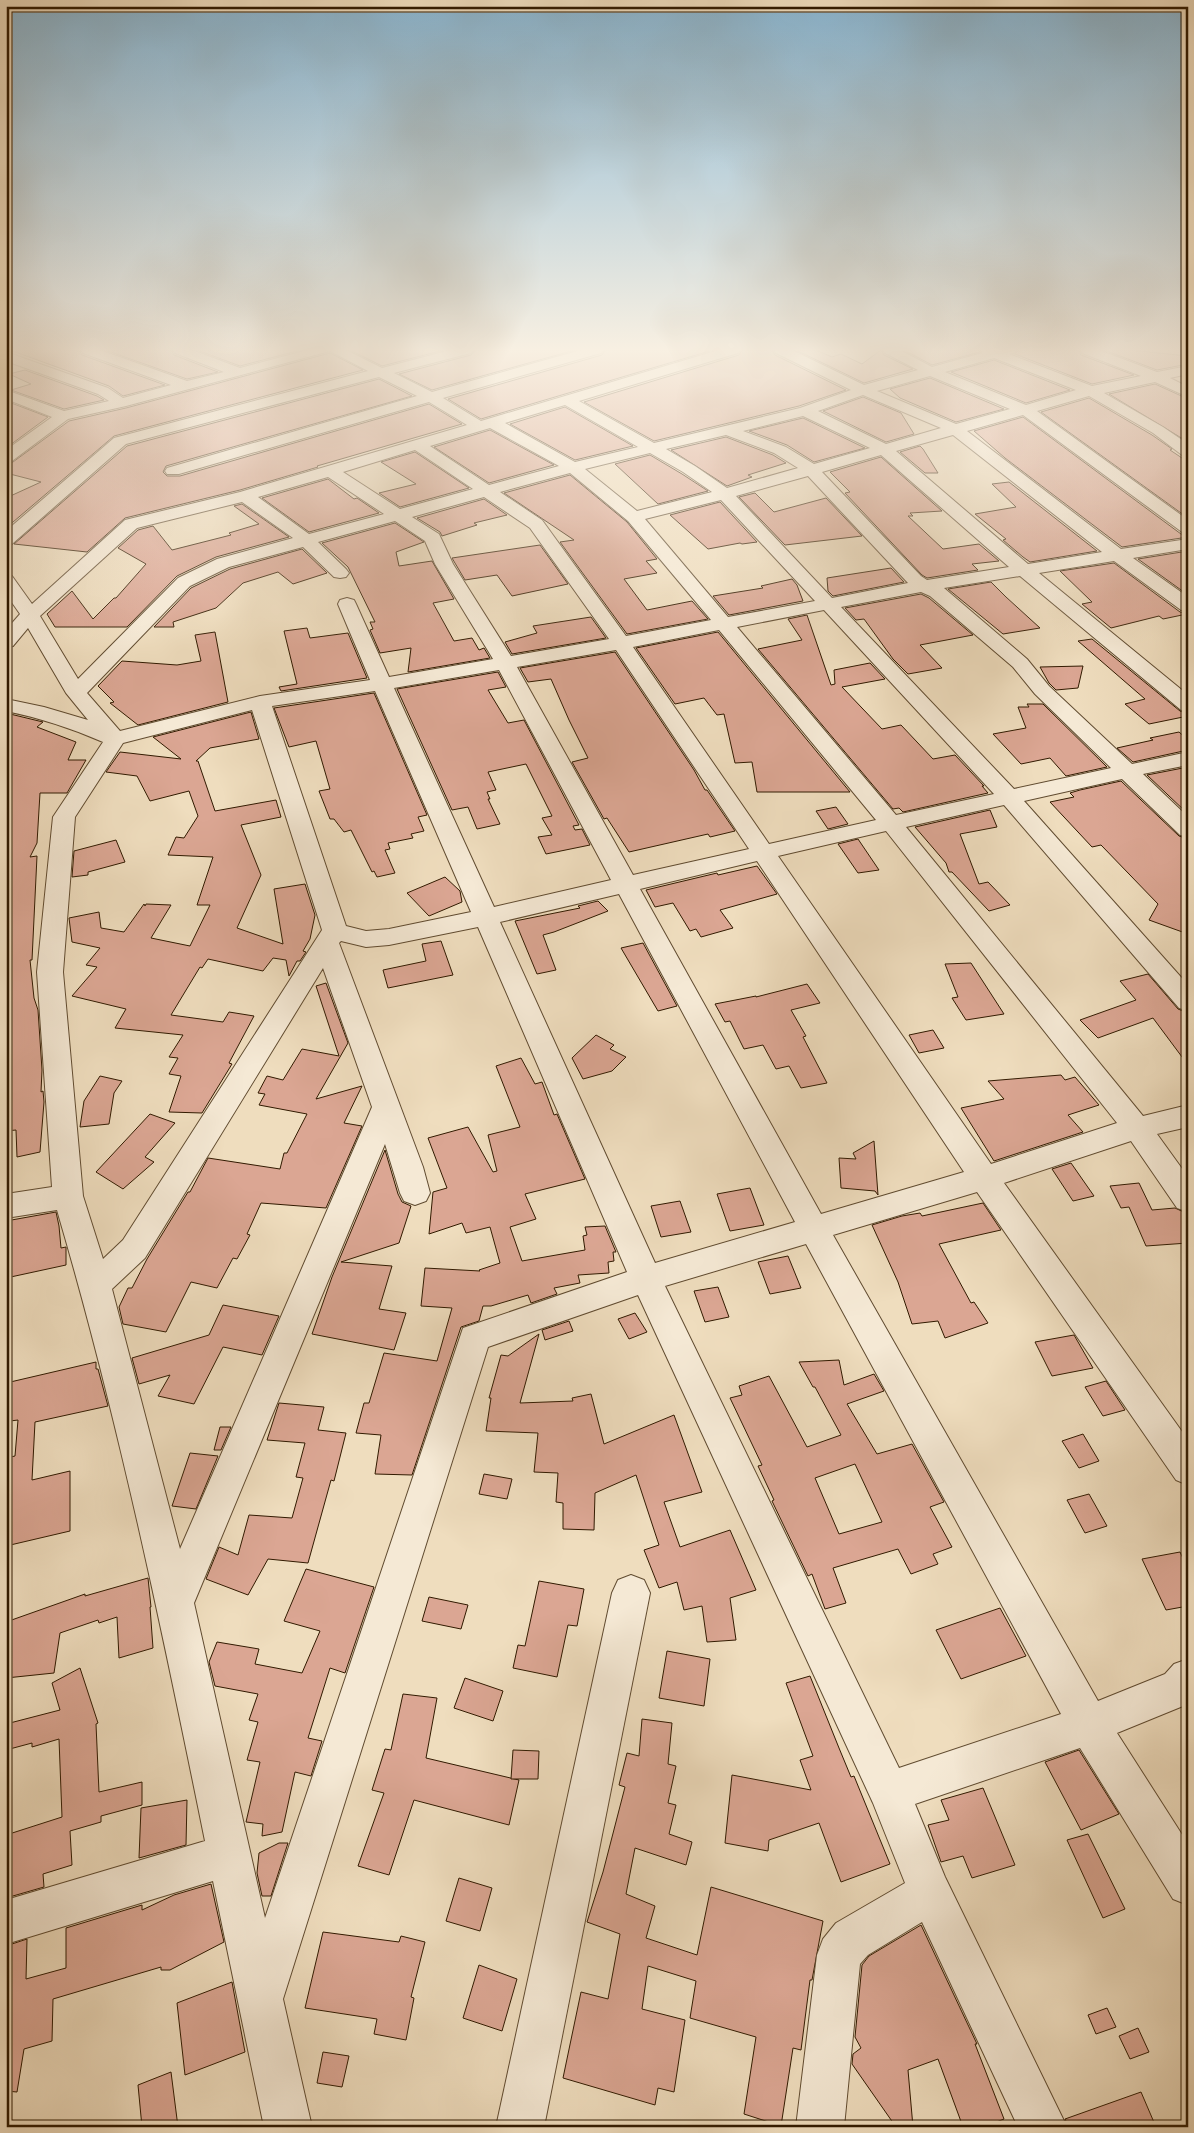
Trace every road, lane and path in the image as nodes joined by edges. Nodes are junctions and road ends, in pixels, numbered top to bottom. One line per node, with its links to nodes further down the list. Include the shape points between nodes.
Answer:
1 (884, 449): 29 (street)
2 (17, 450): 14 (street)
3 (109, 450): 26 (street)
4 (248, 450): 17 (street)
5 (403, 450): 18 (street)
6 (425, 450): 19 (street)
7 (537, 450): 15 (street)
8 (646, 450): 15 (street)
9 (655, 450): 20 (street)
10 (779, 450): 16 (street)
11 (882, 450): 16 (street)
12 (981, 450): 28 (street)
13 (1080, 450): 24 (street)
14 (6, 458)
15 (573, 467): 19 (street); 23 (street)
16 (812, 470): 20 (street); 32 (street)
17 (174, 471)
18 (330, 472): 21 (street); 22 (street)
19 (487, 491): 22 (street); 39 (street, via 536,524)
20 (725, 494): 23 (street); 34 (street)
21 (245, 496): 25 (street); 36 (street, via 131,524)
22 (398, 514): 25 (street); 40 (street, via 433,538 444,564)
23 (634, 517): 37 (street)
24 (1188, 528)
25 (305, 539): 30 (street); 42 (street, via 223,563 184,582)
26 (6, 540)
27 (1188, 544): 28 (street)
28 (1118, 556): 29 (street); 35 (street)
29 (1025, 571): 32 (street); 45 (street)
30 (340, 573)
31 (6, 580): 36 (street)
32 (923, 586): 34 (street); 48 (street, via 936,592 1020,664 1042,690)
33 (346, 604): 41 (street)
34 (829, 604): 37 (street); 49 (street)
35 (1188, 606)
36 (30, 615): 38 (street); 42 (street)
37 (726, 624): 39 (street); 50 (street)
38 (6, 642)
39 (621, 643): 40 (street); 52 (street)
40 (505, 663): 41 (street); 53 (street)
41 (382, 684): 43 (street); 54 (street)
42 (76, 693): 46 (street)
43 (260, 702): 46 (street); 55 (street)
44 (6, 704): 46 (street, via 74,722)
45 (1188, 706)
46 (115, 739): 62 (street, via 64,817 50,972)
47 (1188, 758): 48 (street)
48 (1126, 771): 49 (street); 51 (street)
49 (1009, 797): 50 (street); 56 (street)
50 (891, 823): 52 (street); 59 (street)
51 (1188, 830)
52 (763, 852): 53 (street); 60 (street)
53 (626, 884): 54 (street); 65 (street)
54 (486, 917): 55 (street, via 389,937); 66 (street)
55 (331, 936): 57 (street); 67 (street, via 134,1249)
56 (1188, 1002)
57 (386, 1107): 61 (street); 70 (street)
58 (1188, 1116): 59 (street)
59 (1137, 1128): 60 (street); 63 (street)
60 (984, 1178): 65 (street); 68 (street)
61 (415, 1193)
62 (68, 1196): 64 (street); 67 (street)
63 (1188, 1200)
64 (6, 1206)
65 (813, 1228): 66 (street); 72 (street)
66 (646, 1279): 73 (street); 78 (street, via 475,1338)
67 (95, 1285): 70 (street)
68 (1188, 1469)
69 (631, 1593): 80 (street)
70 (175, 1603): 74 (street)
71 (1185, 1687): 72 (street)
72 (1089, 1725): 73 (street); 75 (street)
73 (889, 1792): 76 (street)
74 (229, 1855): 77 (street); 78 (street)
75 (1188, 1884)
76 (930, 1892): 81 (street, via 852,1939 839,1955); 82 (street)
77 (6, 1922)
78 (260, 2002): 79 (street)
79 (288, 2127)
80 (520, 2127)
81 (820, 2127)
82 (1043, 2127)

